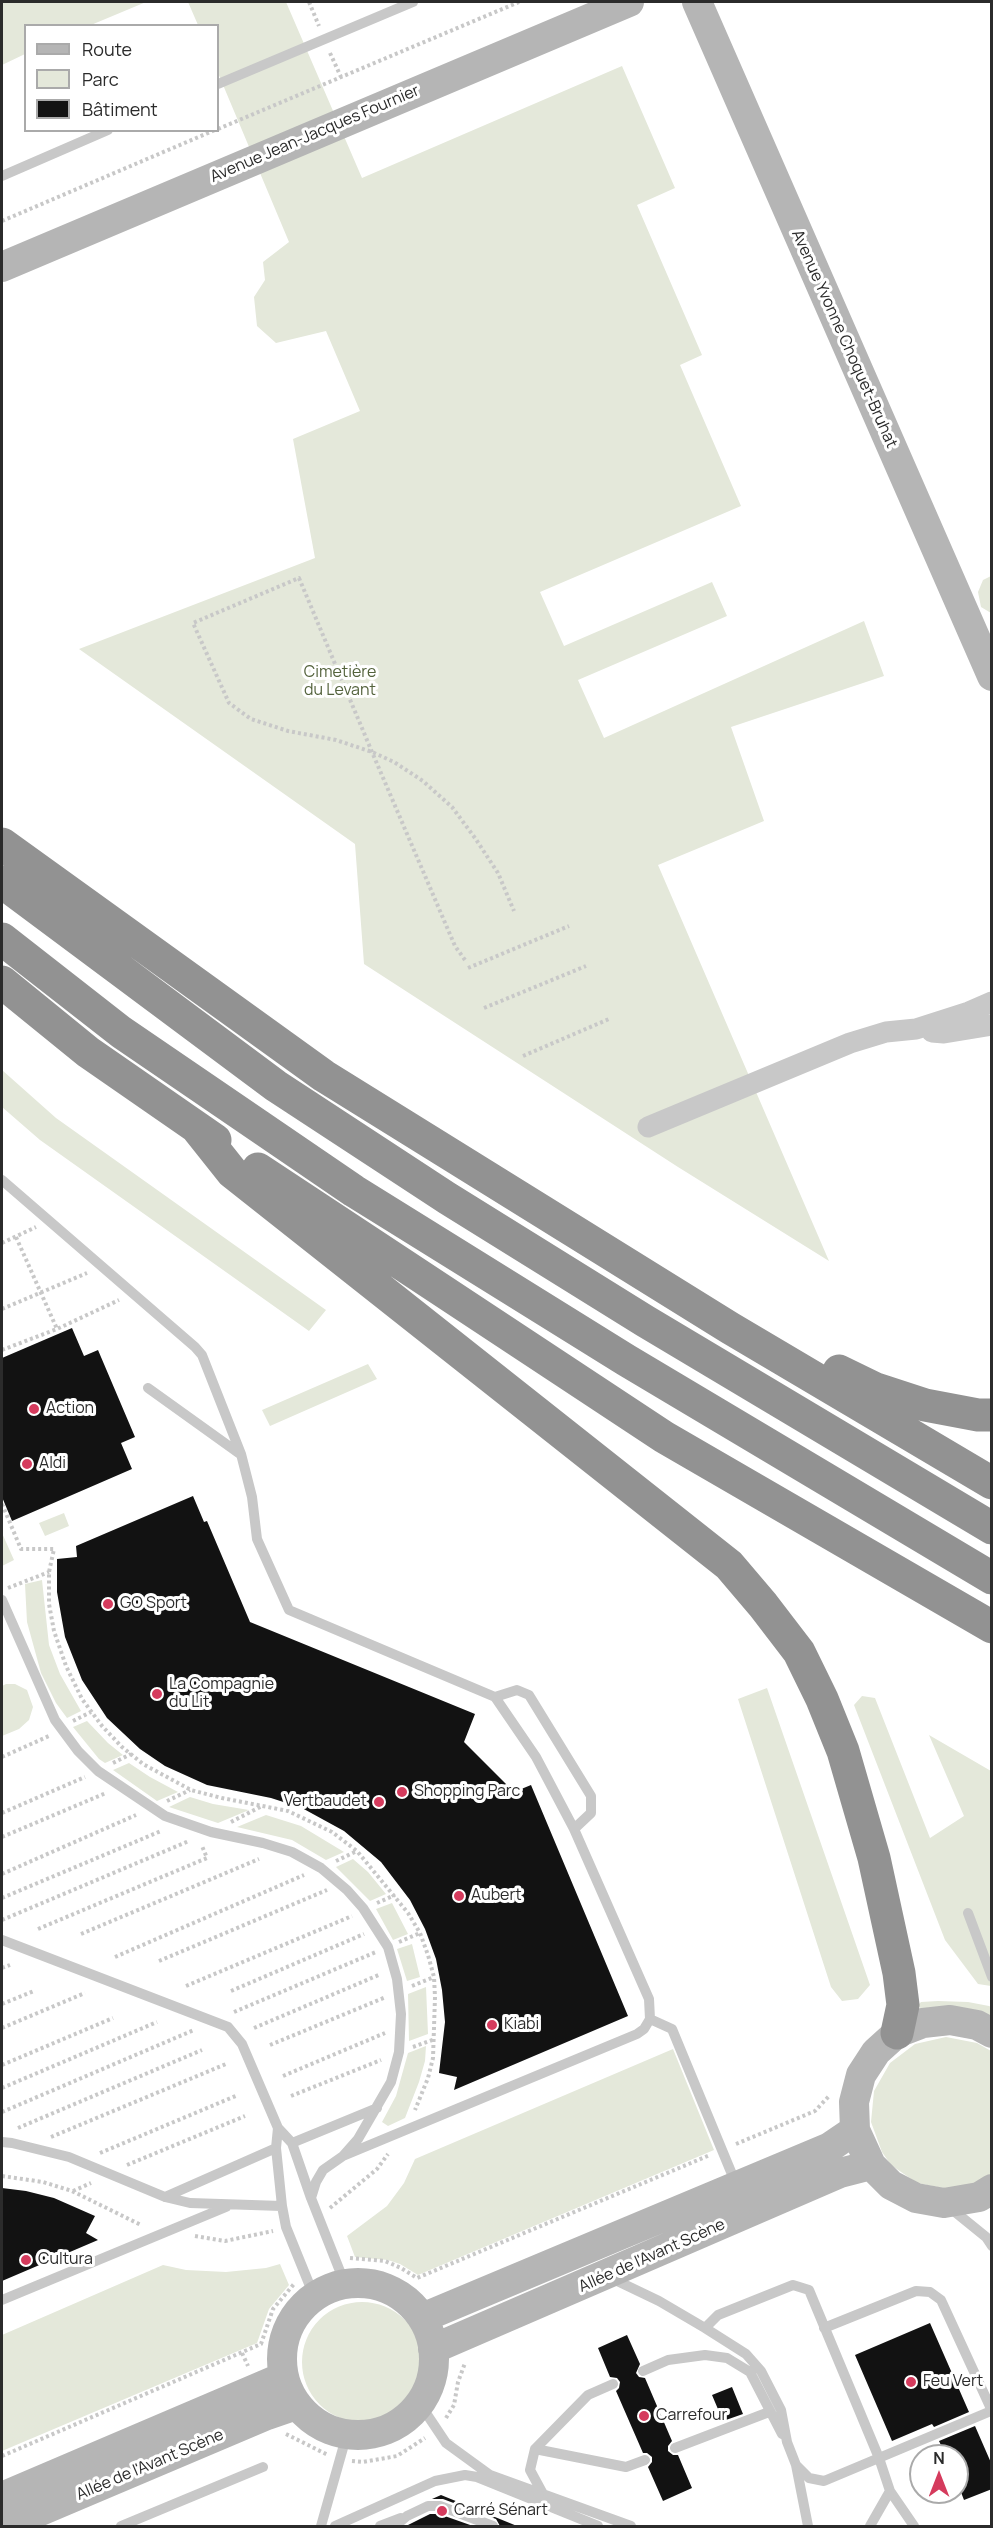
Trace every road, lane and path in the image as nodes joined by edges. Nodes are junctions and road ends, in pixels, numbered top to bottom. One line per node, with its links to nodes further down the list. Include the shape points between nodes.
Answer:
1 (413, 2): 5 (lane)
2 (519, 2): 6 (path)
3 (629, 2): 11 (street, Avenue Jean-Jacques Fournier)
4 (697, 2): 12 (street, Avenue Yvonne Choquet-Bruhat)
5 (219, 84)
6 (219, 129)
7 (103, 132): 9 (lane)
8 (211, 132): 10 (path)
9 (2, 176)
10 (2, 221)
11 (2, 267)
12 (992, 676)
13 (372, 752): 13 (path, via 298,578 193,623 229,703 251,719); 16 (path, via 423,781 452,807 498,873); 19 (path, via 454,946)
14 (2, 844): 39 (highway, via 324,1076)
15 (2, 882): 49 (highway, via 276,1086 438,1192)
16 (514, 911)
17 (568, 926): 21 (path)
18 (2, 939): 51 (highway, via 122,1032 354,1191 626,1360)
19 (465, 960)
20 (586, 966): 24 (path)
21 (468, 968)
22 (2, 982): 30 (highway, via 88,1052)
23 (992, 1002): 27 (street)
24 (484, 1008)
25 (609, 1019): 28 (path)
26 (992, 1025): 27 (street, via 944,1033)
27 (916, 1029): 29 (street, via 886,1032 850,1043)
28 (523, 1056)
29 (648, 1126)
30 (197, 1128): 54 (highway, via 664,1437); 106 (highway, via 232,1172 729,1565 763,1605 798,1652 843,1751 874,1858 899,1973 903,2005)
31 (2, 1180): 32 (lane)
32 (49, 1220): 33 (path); 35 (lane)
33 (16, 1237): 34 (path); 36 (path)
34 (2, 1243)
35 (102, 1267): 36 (path); 37 (lane)
36 (42, 1292): 38 (path); 40 (path)
37 (134, 1293): 40 (path); 44 (lane, via 202,1355)
38 (2, 1309)
39 (730, 1328): 43 (highway, via 766,1334 876,1389 925,1405); 45 (highway)
40 (57, 1329): 41 (path)
41 (2, 1350)
42 (148, 1388): 44 (lane)
43 (992, 1415)
44 (241, 1454): 55 (lane, via 257,1539 289,1610)
45 (992, 1483)
46 (2, 1504): 47 (path)
47 (9, 1522): 48 (path); 50 (path, via 21,1549 54,1549)
48 (2, 1526)
49 (992, 1528)
50 (49, 1572): 52 (path); 60 (path, via 49,1604 63,1658 82,1700 102,1726 143,1764 172,1781 205,1794)
51 (992, 1578)
52 (2, 1590)
53 (2, 1600): 56 (lane)
54 (992, 1627)
55 (495, 1697): 66 (lane, via 536,1757); 66 (lane, via 517,1690 529,1695 591,1796 591,1813)
56 (60, 1728): 57 (path, via 44,1740); 58 (lane)
57 (2, 1757)
58 (98, 1771): 61 (lane); 63 (path)
59 (113, 1798): 69 (path, via 106,1793)
60 (263, 1805): 67 (path); 71 (path, via 310,1820)
61 (151, 1809): 64 (path); 67 (lane)
62 (130, 1810): 64 (path)
63 (2, 1813)
64 (138, 1815): 75 (path)
65 (167, 1828): 78 (path)
66 (574, 1829): 101 (lane, via 649,1999)
67 (211, 1832): 70 (path); 73 (lane, via 291,1852)
68 (184, 1836): 70 (path)
69 (2, 1837)
70 (194, 1839): 81 (path); 82 (path, via 200,1841 207,1858)
71 (357, 1851): 73 (path); 91 (path, via 408,1913 420,1933)
72 (268, 1855): 83 (path)
73 (321, 1868): 76 (path); 96 (lane, via 347,1890 372,1920 388,1947)
74 (300, 1870): 76 (path)
75 (2, 1874)
76 (306, 1874): 85 (path)
77 (330, 1889): 86 (path)
78 (2, 1899)
79 (350, 1910): 93 (path, via 354,1915 350,1918)
80 (968, 1913): 92 (lane)
81 (2, 1920)
82 (38, 1929)
83 (81, 1934)
84 (2, 1940): 120 (lane, via 228,2027 242,2044)
85 (115, 1957)
86 (159, 1961)
87 (380, 1962): 95 (path, via 366,1933)
88 (10, 1965): 89 (path)
89 (2, 1968)
90 (384, 1973): 104 (path)
91 (434, 1977): 96 (path); 122 (path, via 432,2058 428,2078)
92 (992, 1977)
93 (186, 1986)
94 (34, 1990): 98 (path)
95 (231, 1990)
96 (399, 1991): 110 (lane)
97 (85, 1993): 103 (path)
98 (2, 2004)
99 (389, 2004): 108 (path, via 389,1995)
100 (113, 2018): 112 (path)
101 (650, 2019): 122 (lane, via 637,2034); 127 (lane, via 672,2029)
102 (157, 2022): 114 (path)
103 (2, 2028)
104 (254, 2028)
105 (389, 2032): 113 (path)
106 (897, 2033): 107 (street, via 923,2023 950,2020 977,2025); 121 (street, via 876,2052 861,2075 854,2102)
107 (992, 2033)
108 (270, 2045)
109 (202, 2050): 123 (path)
110 (399, 2052): 116 (path); 117 (lane, via 391,2082)
111 (226, 2064): 124 (path, via 50,2138)
112 (2, 2065)
113 (283, 2076)
114 (2, 2088)
115 (238, 2095): 128 (path)
116 (291, 2096)
117 (377, 2108): 125 (lane); 129 (lane)
118 (815, 2111): 127 (path)
119 (245, 2116): 131 (path)
120 (278, 2128): 125 (lane); 126 (lane)
121 (855, 2130): 130 (street); 133 (street, Allée de l'Avant Scène, via 830,2147)
122 (404, 2132): 129 (lane); 140 (path, via 377,2169)
123 (4, 2138): 131 (lane)
124 (59, 2141)
125 (292, 2143): 136 (lane)
126 (276, 2148): 135 (lane); 139 (lane)
127 (721, 2150): 133 (lane); 144 (path)
128 (96, 2155)
129 (344, 2156): 136 (lane, via 323,2170)
130 (871, 2164): 137 (street, via 891,2185 916,2198); 146 (street, Allée de l'Avant Scène, via 840,2173)
131 (112, 2173): 135 (lane)
132 (2, 2176): 142 (path, via 72,2191 138,2225)
133 (736, 2186): 149 (street, Allée de l'Avant Scène)
134 (992, 2189): 137 (street, via 979,2197)
135 (165, 2197): 138 (lane)
136 (311, 2198): 140 (lane)
137 (944, 2203): 143 (lane)
138 (232, 2205): 139 (lane); 142 (lane)
139 (282, 2206): 141 (lane)
140 (317, 2215): 145 (lane)
141 (286, 2226): 142 (path, via 225,2241); 147 (lane)
142 (163, 2232): 148 (lane)
143 (992, 2246)
144 (438, 2270): 145 (path, via 417,2278 385,2261 350,2258); 149 (path)
145 (340, 2273): 147 (street); 150 (street, via 385,2288 408,2302)
146 (606, 2276): 151 (lane); 153 (street, Allée de l'Avant Scène)
147 (310, 2286): 156 (street, via 284,2337); 167 (path, via 293,2284 273,2309 261,2344)
148 (2, 2300)
149 (453, 2307): 150 (street, Allée de l'Avant Scène)
150 (422, 2318): 154 (street)
151 (705, 2328): 152 (lane, via 718,2315 793,2285 809,2290); 163 (lane, via 746,2354 762,2371 781,2410)
152 (824, 2328): 159 (lane, via 916,2290 930,2292 941,2300); 168 (lane)
153 (465, 2336): 154 (street, Allée de l'Avant Scène); 161 (path, via 472,2354 461,2370 454,2405 449,2414)
154 (433, 2349): 161 (street)
155 (642, 2371): 160 (lane, via 668,2360 705,2355 728,2358 750,2372)
156 (283, 2376): 158 (street); 174 (street, Allée de l'Avant Scène)
157 (614, 2384): 166 (lane, via 588,2395)
158 (296, 2405): 164 (street, via 309,2419 334,2432); 177 (street, Allée de l'Avant Scène)
159 (991, 2411): 168 (lane)
160 (770, 2412): 163 (lane); 165 (lane)
161 (428, 2416): 164 (street, via 411,2414 395,2426 358,2436); 164 (path, via 417,2444 397,2456 363,2463); 173 (lane, via 458,2454 490,2475)
162 (275, 2435): 164 (path, via 286,2434 320,2453)
163 (787, 2442): 170 (lane)
164 (344, 2446): 179 (lane)
165 (675, 2448)
166 (535, 2450): 169 (lane, via 626,2467); 173 (lane, via 530,2470)
167 (2, 2456)
168 (879, 2458): 170 (lane, via 824,2481 809,2478); 172 (lane)
169 (645, 2460)
170 (796, 2464): 185 (lane)
171 (263, 2467): 178 (lane)
172 (890, 2491): 186 (lane); 187 (lane)
173 (543, 2494): 176 (lane)
174 (2, 2497)
175 (407, 2516): 181 (lane); 182 (lane); 183 (lane, via 428,2506 440,2506)
176 (605, 2523): 180 (lane, via 465,2475 435,2481); 184 (lane)
177 (5, 2526)
178 (122, 2526)
179 (321, 2526)
180 (335, 2526)
181 (380, 2526)
182 (395, 2526)
183 (493, 2526)
184 (631, 2526)
185 (808, 2526)
186 (870, 2526)
187 (914, 2526)

